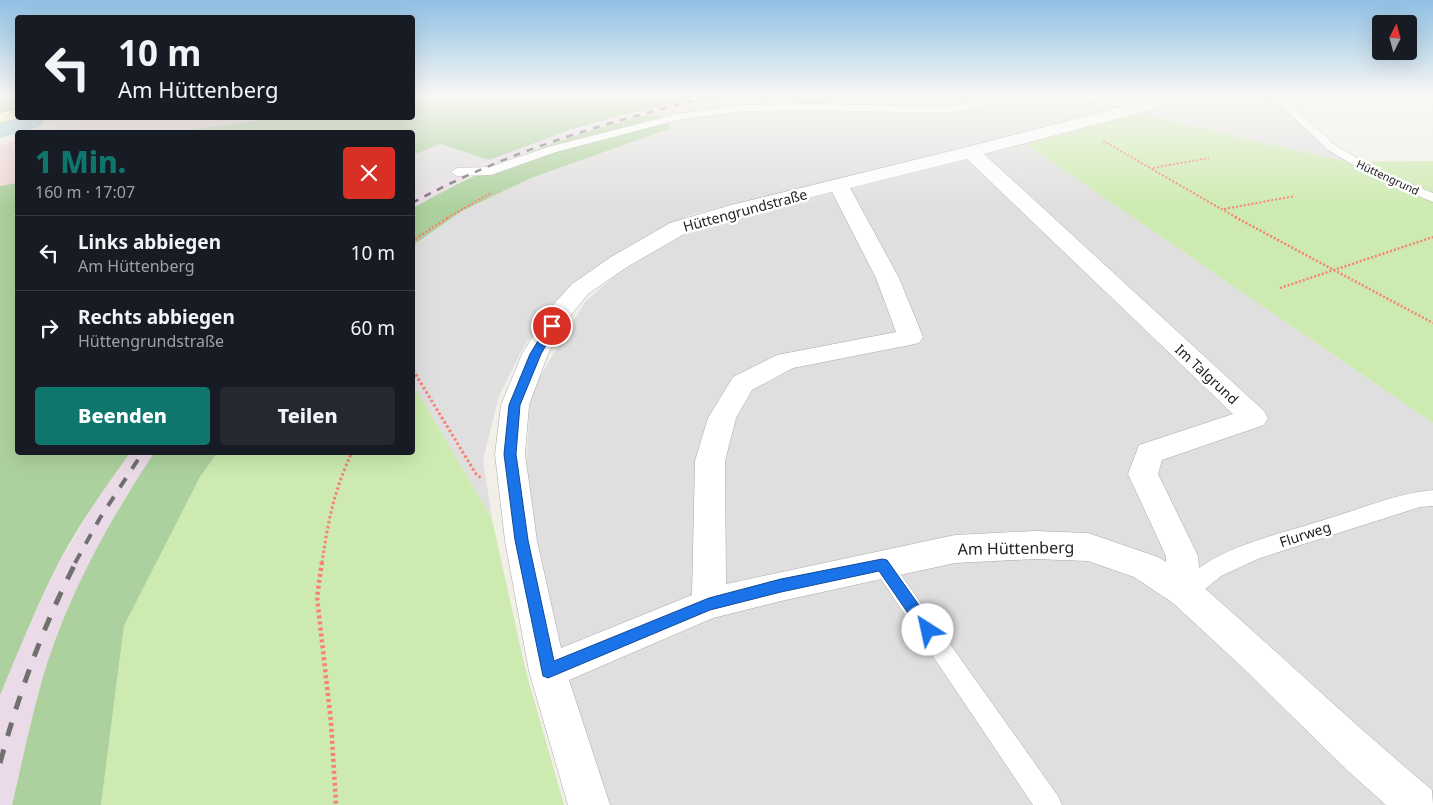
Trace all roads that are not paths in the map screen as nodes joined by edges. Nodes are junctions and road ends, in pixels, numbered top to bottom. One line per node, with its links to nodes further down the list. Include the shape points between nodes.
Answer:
1 (617, 134): 5 (lane, via 552,149 491,171)
2 (1036, 134): 4 (street, Hüttengrundstraße)
3 (1316, 134): 7 (lane, Hüttengrund, via 1332,148 1368,169)
4 (971, 152): 6 (street, Hüttengrundstraße); 10 (street, Im Talgrund, via 1254,418 1149,453 1143,474 1182,556)
5 (457, 172)
6 (839, 186): 11 (street, via 899,302 910,337 786,361 742,384 722,418 710,462); 12 (street, Hüttengrundstraße, via 738,209 678,228 580,289 561,311 536,354 515,405 510,454 521,540)
7 (1433, 198)
8 (1433, 498): 10 (lane, Flurweg, via 1366,515 1254,551 1213,570)
9 (882, 564): 10 (street, Am Hüttenberg, via 955,549 1035,545 1088,547 1146,566); 11 (street, Am Hüttenberg); 14 (lane)
10 (1185, 592): 15 (street, Am Hüttenberg)
11 (709, 604): 12 (street, Am Hüttenberg)
12 (548, 671): 13 (street, Hüttengrundstraße)
13 (589, 805)
14 (1049, 805)
15 (1416, 805)

